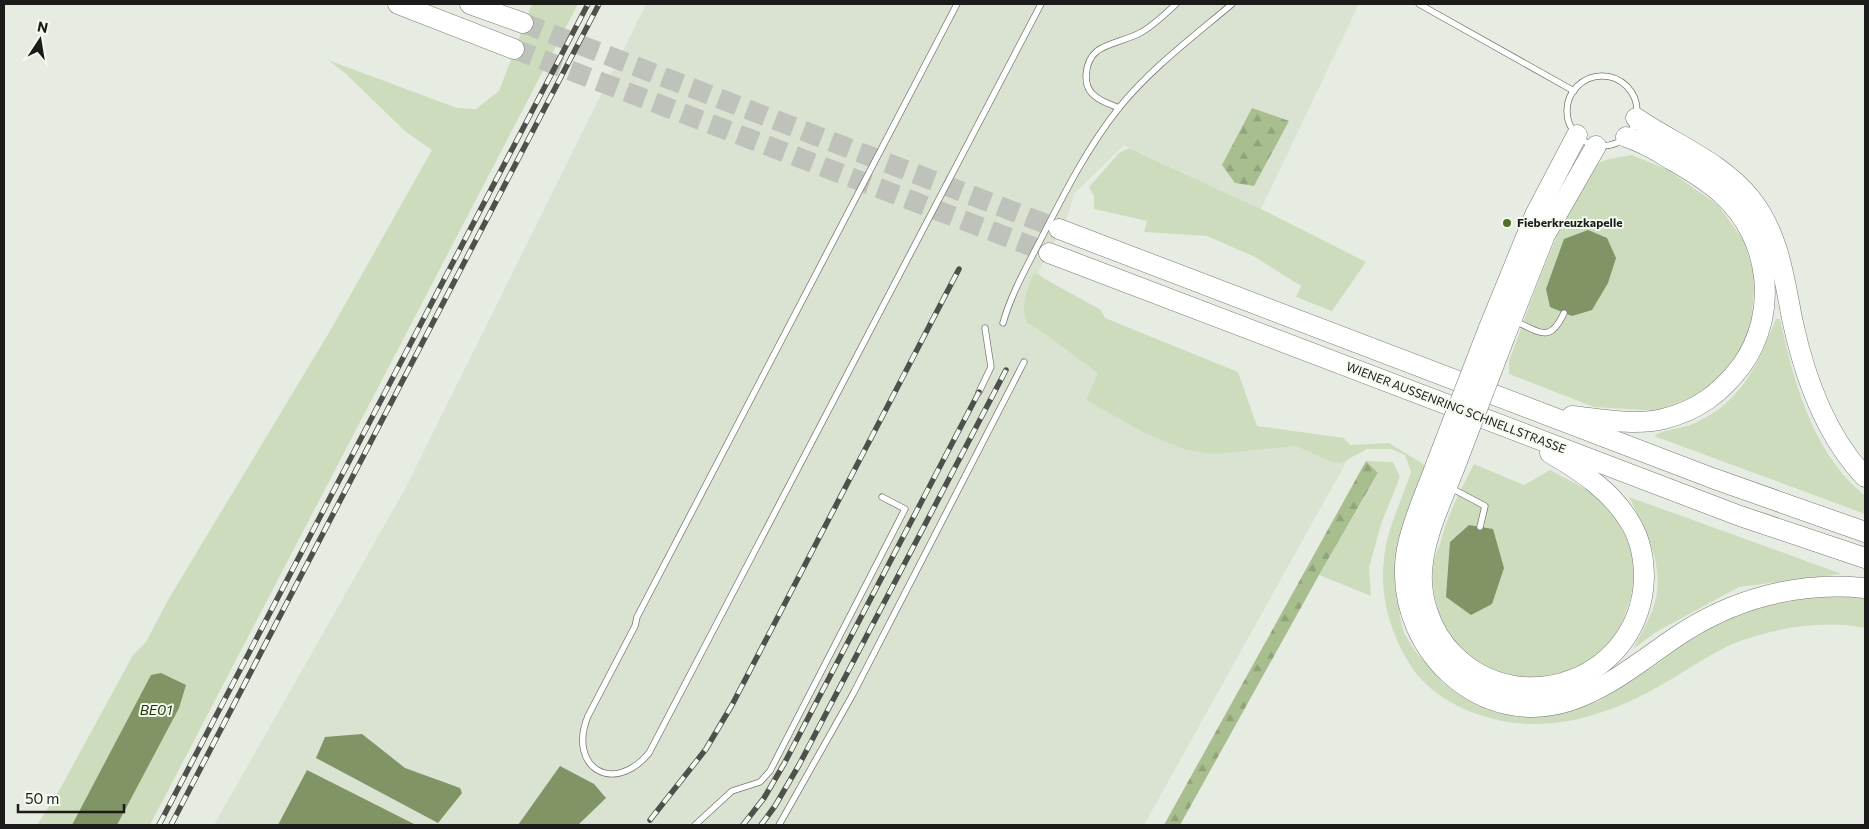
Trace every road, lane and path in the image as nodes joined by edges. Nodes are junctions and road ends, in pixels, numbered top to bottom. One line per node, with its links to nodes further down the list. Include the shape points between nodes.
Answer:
1 (398, 4): 9 (highway)
2 (470, 4): 8 (highway)
3 (957, 4): 4 (lane, via 588,716 582,731 582,745 585,755 598,770 608,774 624,773 637,766 649,753)
4 (1041, 4)
5 (1176, 4): 11 (lane, via 1142,32 1106,47 1092,58 1086,72 1089,89 1093,96)
6 (1232, 4): 11 (lane, via 1162,63)
7 (1419, 4): 10 (lane)
8 (523, 23)
9 (514, 48)
10 (1574, 92): 12 (lane, via 1588,80 1610,77 1620,82 1634,97); 13 (lane, via 1567,116)
11 (1119, 108): 19 (lane, via 1074,176 1014,292)
12 (1636, 118): 14 (lane); 27 (highway, via 1738,184 1760,212 1781,260 1793,325 1812,390 1840,445)
13 (1577, 136): 15 (lane); 21 (highway, via 1536,215)
14 (1626, 137): 15 (lane, via 1607,146); 24 (highway, via 1684,167 1724,196 1736,209 1756,243 1765,278 1765,307 1757,337 1731,380 1706,402 1681,414 1660,420 1633,421)
15 (1596, 146): 21 (highway, via 1545,235)
16 (1059, 229): 24 (highway)
17 (1049, 253): 25 (highway, WIENER AUSSENRING SCHNELLSTRASSE)
18 (1564, 313): 21 (lane, via 1556,329 1549,333)
19 (1003, 323)
20 (985, 328): 23 (lane, via 991,366)
21 (1501, 329): 26 (highway, bridge)
22 (1024, 362): 34 (lane, via 853,694)
23 (978, 392)
24 (1538, 411): 30 (highway)
25 (1493, 422): 26 (highway, via 1591,479 1613,499 1631,524 1640,542 1644,591 1639,614 1616,653 1592,671 1566,682 1533,686 1508,684 1482,676 1463,664 1446,647 1429,618 1422,585 1422,561); 31 (highway, WIENER AUSSENRING SCHNELLSTRASSE, via 1740,516)
26 (1446, 472): 29 (lane, via 1485,506); 32 (highway, via 1409,541 1404,565 1408,606 1424,645 1436,662 1454,679 1499,701 1548,706 1570,700 1612,681 1717,613 1762,596 1802,588)
27 (1865, 476)
28 (882, 497): 33 (lane, via 906,509 770,771 760,782 732,791)
29 (1480, 527)
30 (1865, 532)
31 (1865, 558)
32 (1865, 588)
33 (695, 825)
34 (779, 825)

